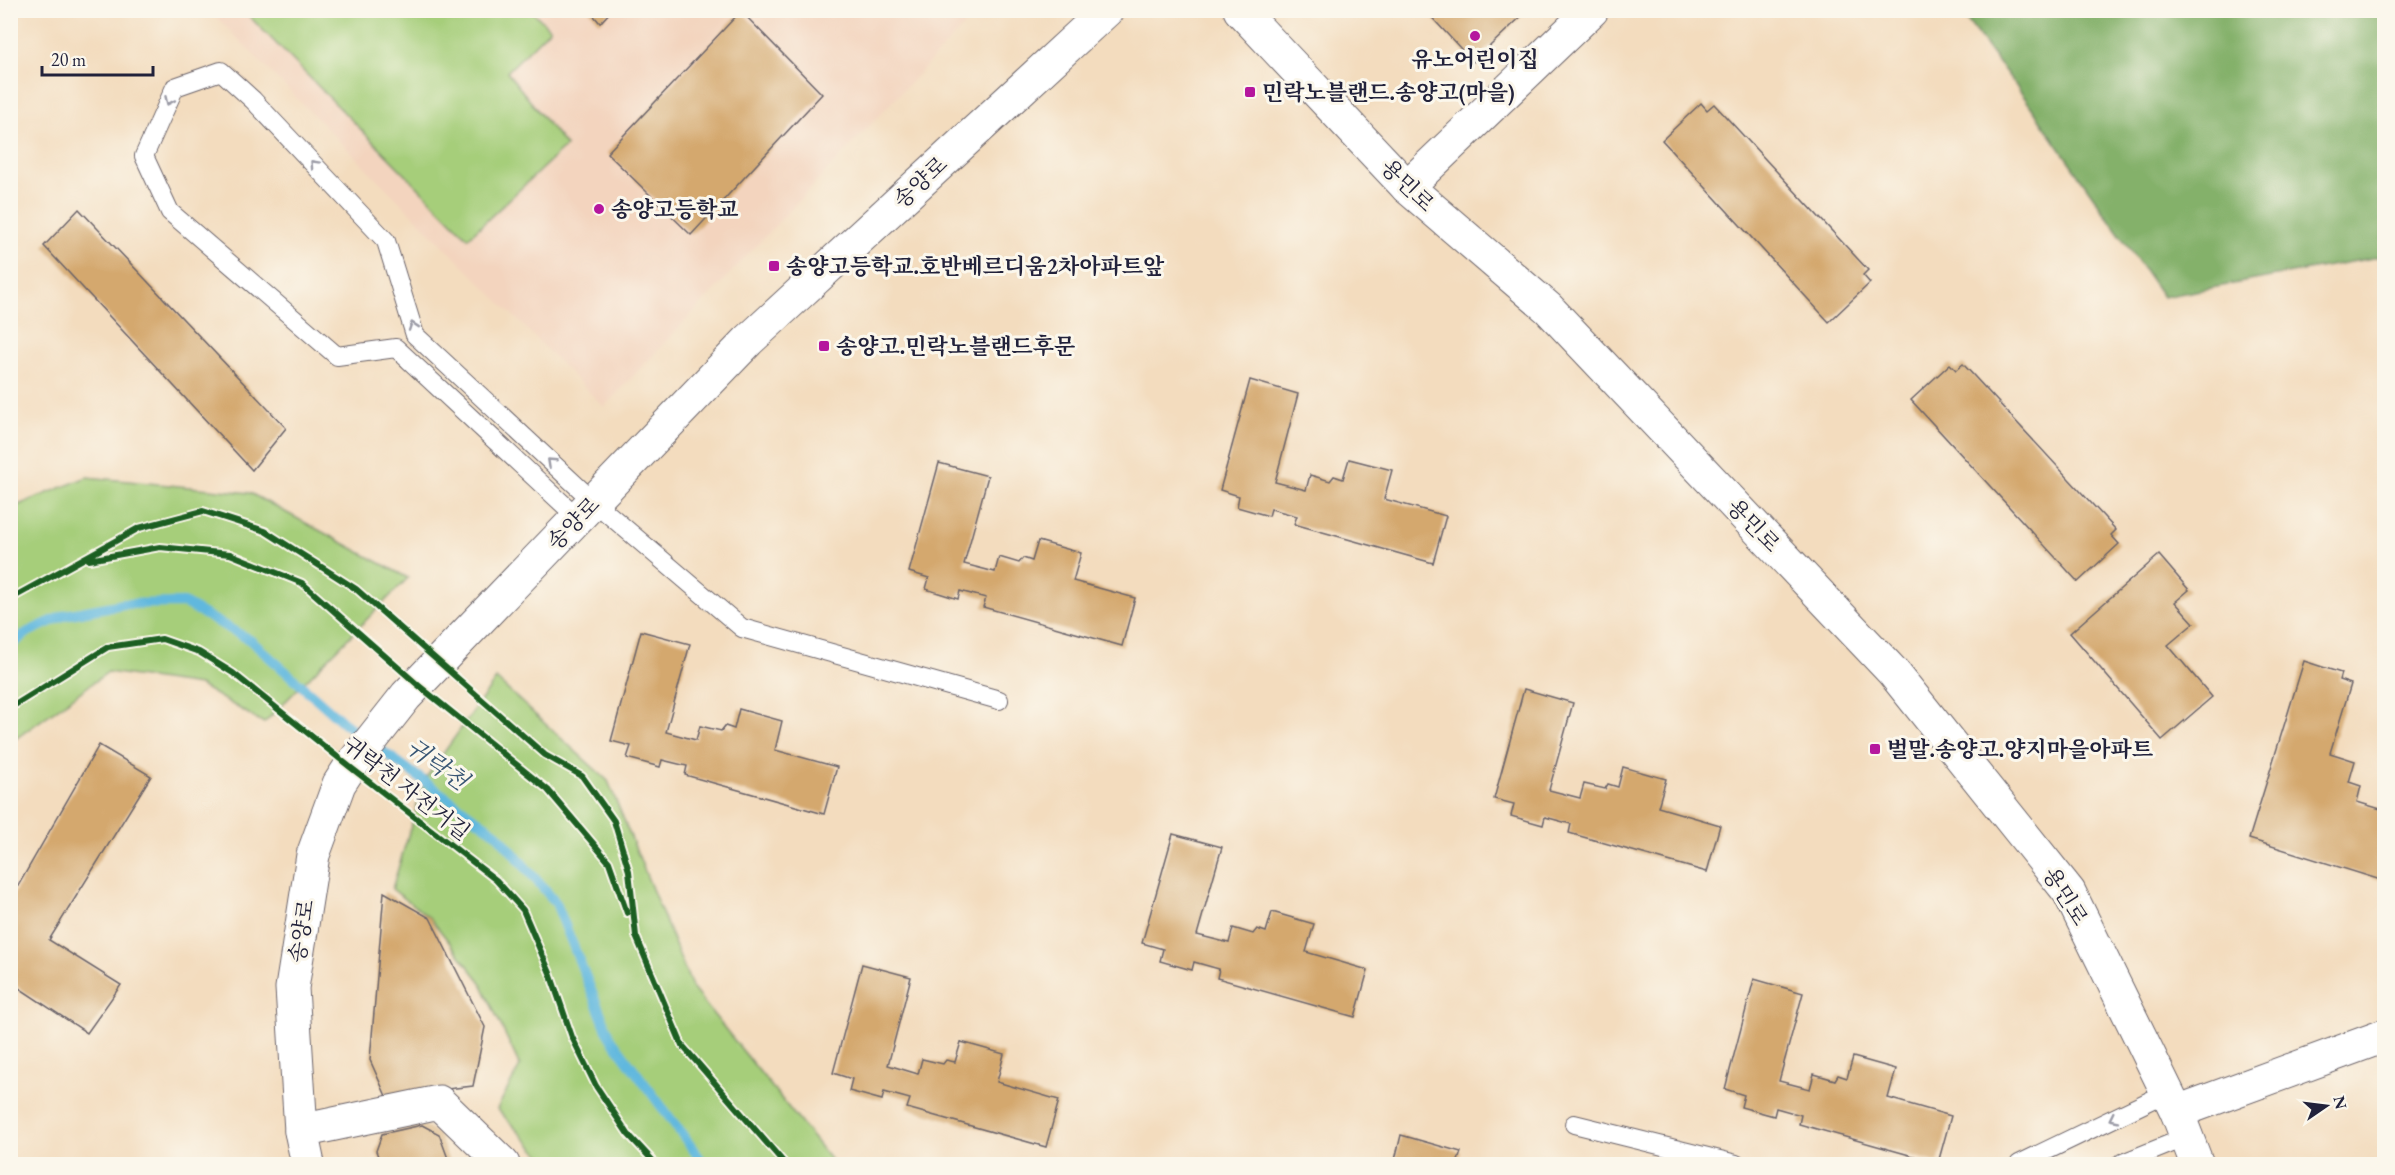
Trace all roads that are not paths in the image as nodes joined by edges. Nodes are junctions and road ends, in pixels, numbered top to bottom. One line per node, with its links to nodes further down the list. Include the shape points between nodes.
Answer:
1 (1107, 10): 5 (street, 송양로, via 748,341)
2 (1240, 10): 4 (street, 용민로)
3 (1592, 10): 4 (street)
4 (1407, 187): 9 (street, 용민로, via 1548,308 1893,672 2069,892)
5 (586, 510): 5 (lane, one-way to 5, via 415,335 386,241 253,99 221,71 175,87 144,156 170,212 337,356 396,348); 6 (lane, via 742,628); 10 (street, 송양로, via 406,696 339,784 314,855 292,988)
6 (999, 700)
7 (2385, 1036): 9 (street)
8 (1574, 1124): 13 (lane)
9 (2182, 1126): 14 (lane, one-way to 14); 15 (lane)
10 (301, 1131): 11 (street, 송양로); 12 (street, via 439,1102)
11 (308, 1164)
12 (503, 1164)
13 (1736, 1164)
14 (2019, 1164)
15 (2120, 1164)

